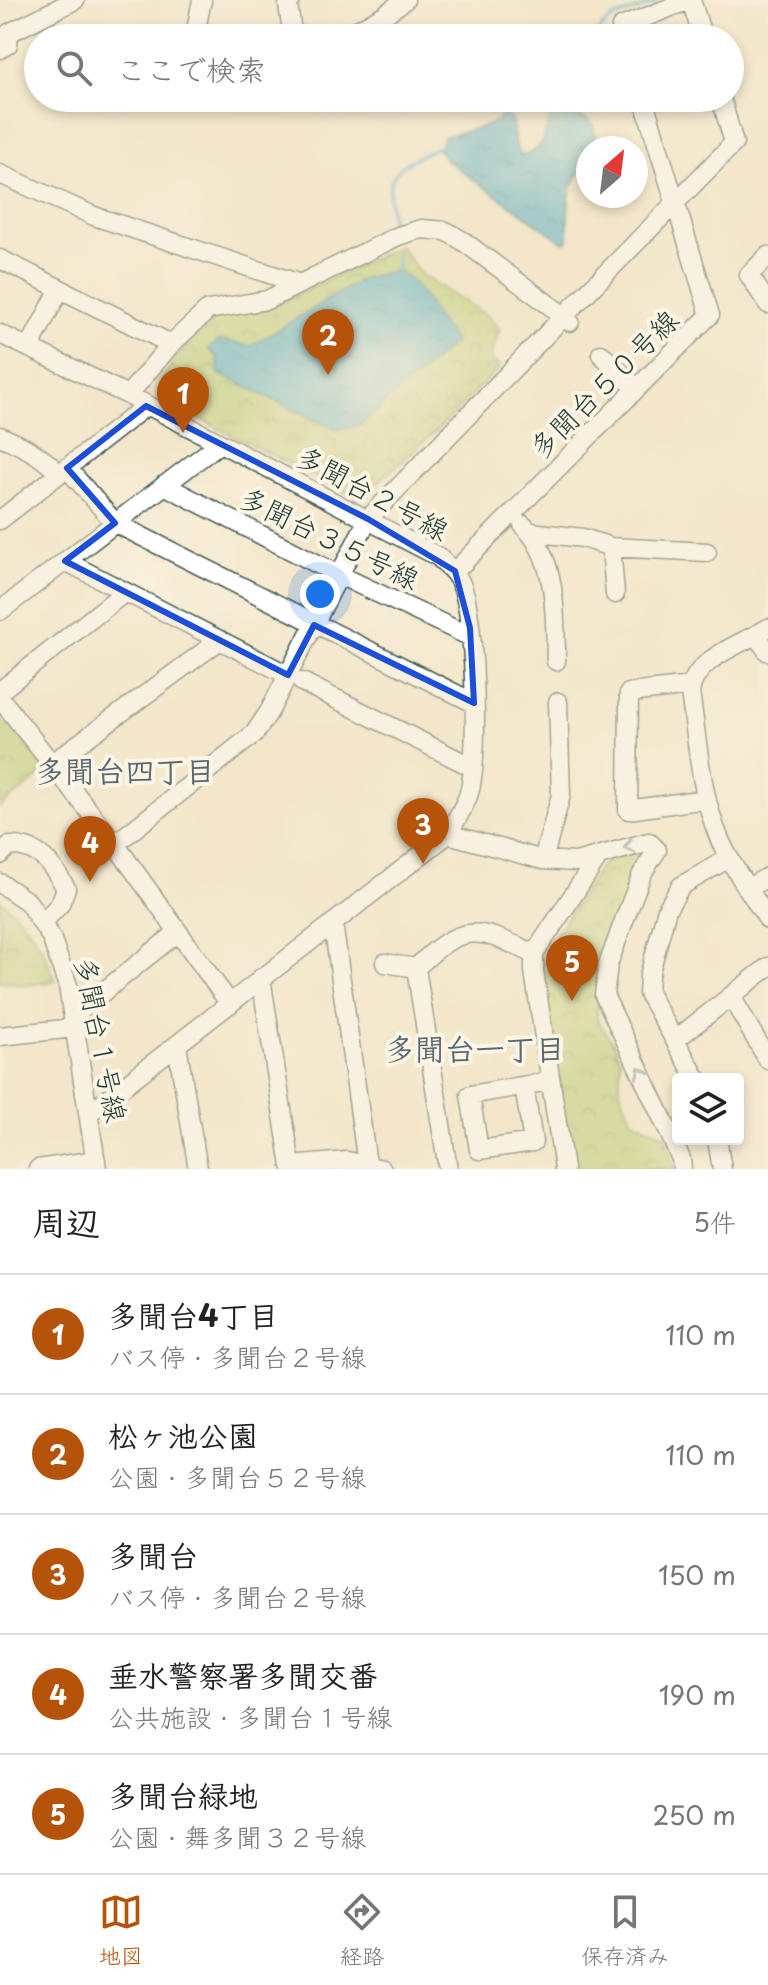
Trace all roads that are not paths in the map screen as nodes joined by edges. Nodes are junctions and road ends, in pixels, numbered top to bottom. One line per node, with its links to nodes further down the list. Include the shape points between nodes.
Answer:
1 (75, 0): 6 (street)
2 (202, 0): 7 (street)
3 (291, 0): 8 (street)
4 (405, 0): 9 (street)
5 (690, 0): 10 (street); 11 (street)
6 (27, 24)
7 (197, 24)
8 (291, 24)
9 (368, 24)
10 (629, 24)
11 (698, 24)
12 (24, 26): 13 (street)
13 (3, 36)
14 (647, 112): 17 (street)
15 (725, 112): 17 (street, via 734,143)
16 (0, 174): 20 (street, via 94,216)
17 (676, 204): 23 (street); 28 (street, 多聞台５０号線, via 710,315)
18 (768, 256): 22 (street, via 749,275)
19 (0, 259): 21 (street)
20 (300, 284): 23 (street, via 398,236 421,229 446,231); 25 (street, via 267,300 208,310)
21 (60, 289): 25 (street); 26 (street)
22 (768, 304)
23 (567, 319): 36 (street)
24 (0, 334): 26 (street, 多聞台２号線)
25 (171, 344): 29 (street)
26 (29, 348): 29 (street, 多聞台２号線)
27 (601, 354): 28 (street)
28 (636, 388): 35 (street, 多聞台５０号線)
29 (128, 395): 30 (street, 多聞台２号線)
30 (146, 406): 32 (street, 多聞台２号線); 33 (street)
31 (0, 436): 33 (street)
32 (220, 443): 34 (street); 36 (street, 多聞台２号線)
33 (63, 471): 37 (street); 38 (street)
34 (164, 485): 38 (street); 44 (street, 多聞台３５号線)
35 (512, 515): 39 (street); 43 (street, 多聞台５０号線)
36 (368, 519): 43 (street, 多聞台２号線); 44 (street)
37 (0, 520)
38 (115, 523): 42 (street); 48 (street)
39 (530, 532): 40 (street); 53 (street, via 547,564)
40 (611, 547): 41 (street); 46 (street)
41 (707, 552)
42 (65, 561): 45 (street); 47 (street)
43 (455, 571): 50 (street, 多聞台２号線, via 464,590)
44 (339, 575): 48 (street); 50 (street, 多聞台３５号線)
45 (125, 592): 51 (street); 56 (street)
46 (615, 594)
47 (0, 611)
48 (314, 625): 54 (street); 59 (street)
49 (762, 631): 52 (street); 55 (street, via 709,661)
50 (471, 637): 59 (street, 多聞台２号線)
51 (220, 640): 54 (street); 60 (street)
52 (768, 652)
53 (556, 661)
54 (295, 679): 61 (street); 64 (street, via 254,734)
55 (691, 686): 62 (street); 62 (street, via 629,693 628,810)
56 (0, 691)
57 (0, 698): 60 (street)
58 (558, 702): 68 (street, via 561,795)
59 (474, 703): 61 (street, 多聞台２号線)
60 (51, 764): 64 (street)
61 (472, 767): 63 (street, 多聞台２号線, via 469,794)
62 (706, 799): 67 (street)
63 (448, 834): 68 (street); 74 (street, 多聞台２号線)
64 (115, 844): 75 (street)
65 (0, 855): 73 (street, via 9,846 25,846 52,864 66,888)
66 (599, 856): 68 (street, via 576,862); 76 (street); 100 (street, one-way to 66, via 604,995 608,965 625,918 657,850 649,842)
67 (729, 858): 71 (street); 85 (street, via 681,886 667,909 648,993)
68 (543, 860)
69 (768, 877): 71 (street)
70 (0, 883): 73 (street, 多聞台１号線, via 28,902)
71 (748, 888): 72 (street)
72 (768, 920)
73 (43, 922): 83 (street, 多聞台１号線, via 68,986)
74 (333, 923): 80 (street, 多聞台２号線); 94 (street)
75 (178, 932): 82 (street); 83 (street)
76 (534, 954): 79 (street, via 503,939 466,932 439,945); 89 (street)
77 (385, 963): 79 (street)
78 (768, 967): 81 (street)
79 (416, 968): 98 (street)
80 (261, 978): 82 (street, 多聞台２号線); 95 (street)
81 (732, 998): 85 (street); 87 (street)
82 (230, 1004): 86 (street, 多聞台２号線)
83 (74, 1022): 84 (street); 91 (street, 多聞台１号線)
84 (0, 1036)
85 (675, 1040): 88 (street)
86 (177, 1045): 91 (street, 多聞台２号線); 97 (street)
87 (768, 1060)
88 (694, 1073)
89 (550, 1081): 90 (street); 99 (street)
90 (524, 1086)
91 (89, 1113): 93 (street, 多聞台１号線)
92 (718, 1145): 101 (street)
93 (96, 1164): 96 (street)
94 (375, 1166): 95 (street, via 347,1161)
95 (282, 1167)
96 (38, 1169)
97 (198, 1169)
98 (448, 1169)
99 (564, 1169)
100 (682, 1169)
101 (722, 1169)

